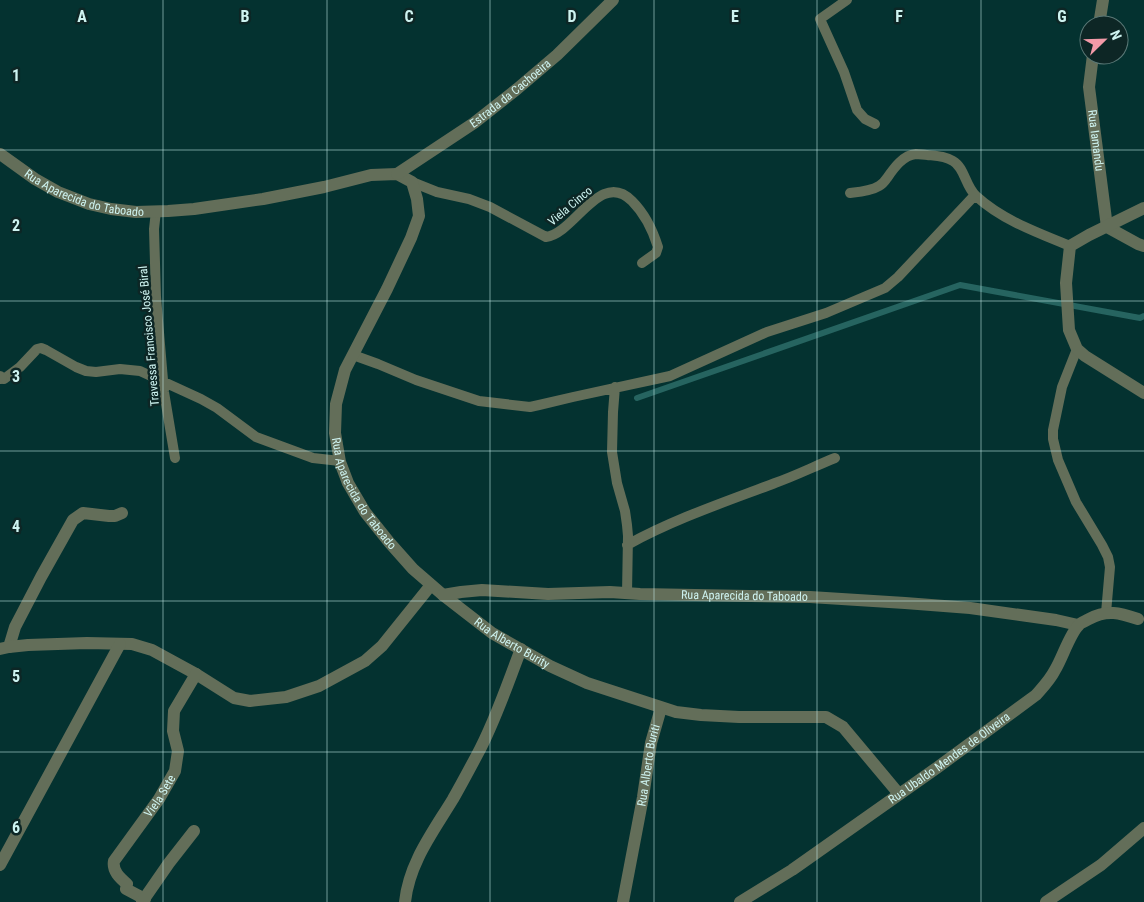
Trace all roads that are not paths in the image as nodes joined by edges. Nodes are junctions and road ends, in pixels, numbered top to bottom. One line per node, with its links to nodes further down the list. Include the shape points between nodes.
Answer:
1 (613, 0): 8 (street, Estrada da Cachoeira, via 557,55 474,124)
2 (847, 0): 6 (lane, via 820,19 857,110)
3 (1103, 0): 4 (street)
4 (1101, 15)
5 (1092, 65): 14 (street, Rua Iamandu, via 1089,87)
6 (876, 124)
7 (0, 154): 13 (street, Rua Aparecida do Taboado, via 58,192 89,204 136,212)
8 (397, 174): 9 (street); 13 (street, Rua Aparecida do Taboado, via 372,175 263,199)
9 (412, 182): 17 (lane, Viela Cinco, via 490,207 546,237 557,234 604,194 613,191 625,194 645,218 658,248); 19 (street, Rua Aparecida do Taboado, via 419,216)
10 (850, 193): 11 (lane, via 881,186 902,160 916,154 956,162)
11 (975, 195): 15 (lane, via 1017,224); 22 (lane, via 885,288 826,313 767,332 670,376)
12 (1144, 208): 14 (street)
13 (156, 211): 21 (lane, Travessa Francisco José Biral, via 156,297)
14 (1108, 226): 15 (street); 16 (street)
15 (1070, 246): 18 (street, via 1067,312 1069,330)
16 (1144, 246)
17 (642, 263)
18 (1077, 349): 23 (street); 32 (lane, via 1062,386 1053,439 1058,460 1076,502 1108,557)
19 (353, 355): 22 (lane, via 457,394 501,404 539,406); 26 (street, Rua Aparecida do Taboado, via 345,370 336,404 335,433)
20 (1, 378): 21 (lane, via 20,367 41,348 86,371 140,371)
21 (164, 382): 24 (lane, Travessa Francisco José Biral); 26 (lane, via 202,399 256,437 313,458)
22 (615, 388): 28 (lane, via 612,452 616,483 625,510)
23 (1144, 394)
24 (175, 458)
25 (835, 458): 28 (lane, via 713,505)
26 (340, 461): 29 (street, Rua Aparecida do Taboado, via 348,483 365,512 398,553)
27 (122, 513): 36 (street, via 109,516 83,513 73,520)
28 (627, 545): 30 (lane)
29 (431, 585): 31 (street, Rua Aparecida do Taboado); 38 (street, via 382,646 365,661 320,686 286,697 250,701 234,698)
30 (627, 593): 31 (street, Rua Aparecida do Taboado, via 548,594 482,590); 34 (street, Rua Aparecida do Taboado, via 904,602 970,608)
31 (443, 596): 37 (street, Rua Alberto Burity)
32 (1106, 613): 33 (street, via 1122,613); 34 (street)
33 (1138, 620)
34 (1078, 625): 41 (street, Rua Ubaldo Mendes de Oliveira, via 1055,671 1036,695)
35 (120, 644): 36 (street); 38 (street, via 152,650); 44 (street)
36 (4, 648)
37 (520, 650): 39 (street, Rua Alberto Burity); 46 (street, via 494,720 415,863)
38 (196, 674): 45 (street, Viela Sete, via 174,711 173,731 178,751 175,771 159,799 114,860 114,870 128,884 126,889)
39 (586, 684): 40 (street, Rua Alberto Buriti)
40 (661, 708): 41 (street, via 701,715 826,717 843,727); 47 (street, Rua Alberto Buriti, via 651,742)
41 (899, 794): 48 (street, Rua Ubaldo Mendes de Oliveira, via 792,870)
42 (1144, 828): 49 (street, via 1101,865)
43 (194, 831): 45 (street, Viela Sete)
44 (0, 865)
45 (144, 900)
46 (405, 902)
47 (623, 902)
48 (740, 902)
49 (1046, 902)

